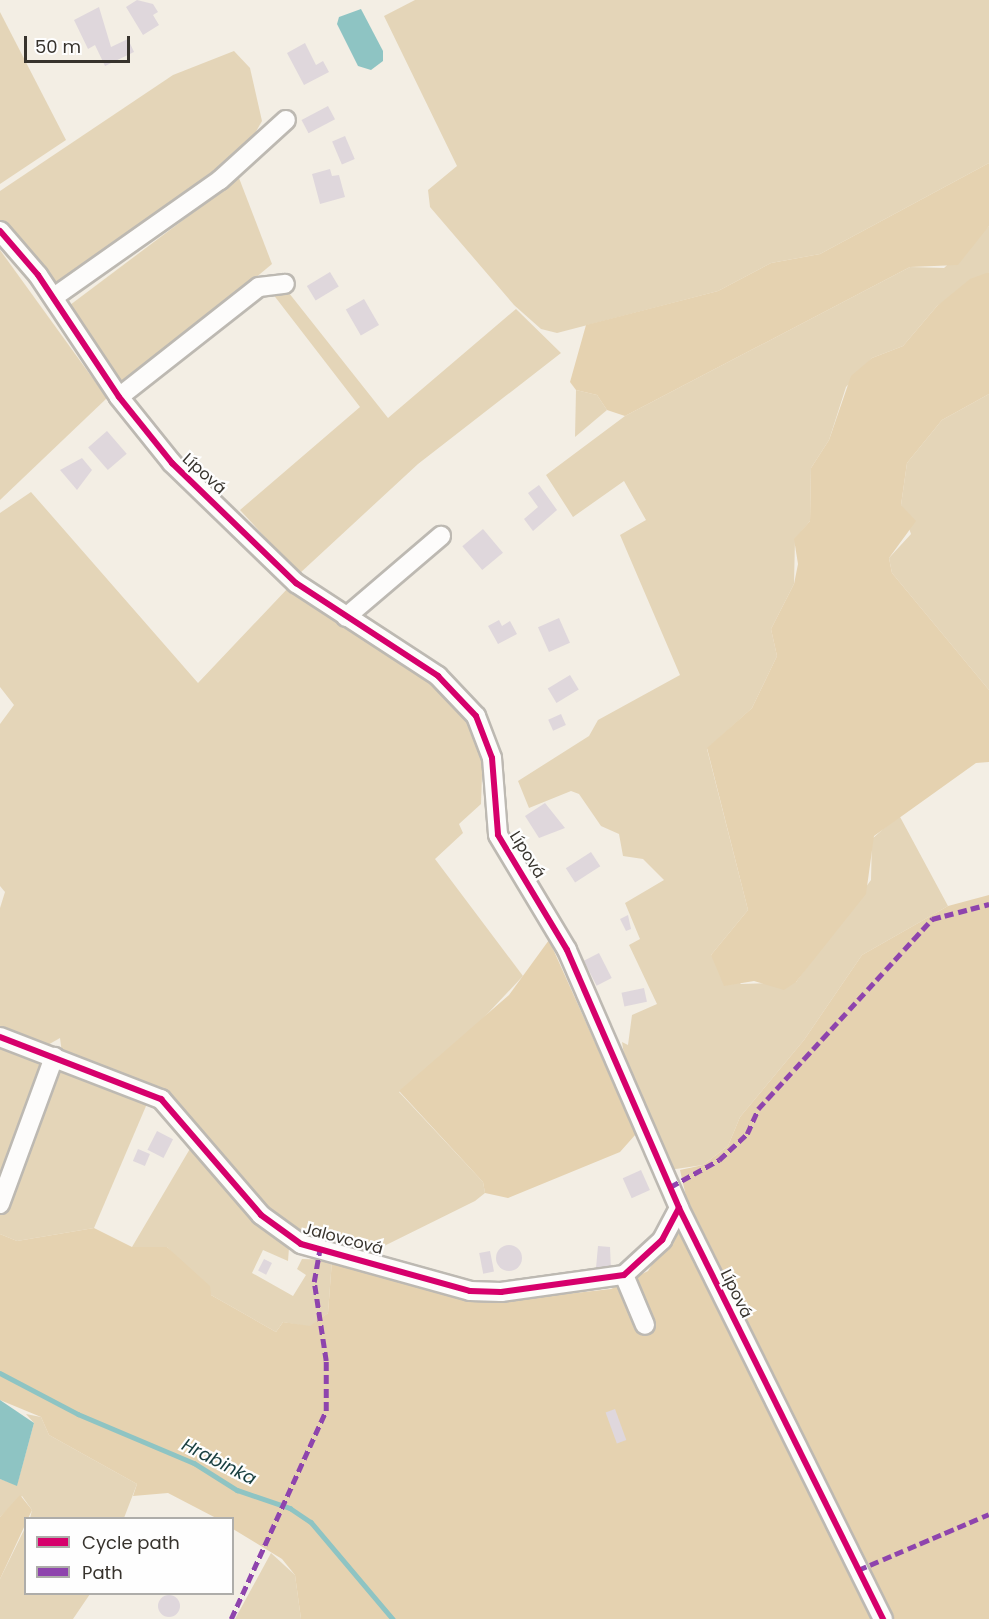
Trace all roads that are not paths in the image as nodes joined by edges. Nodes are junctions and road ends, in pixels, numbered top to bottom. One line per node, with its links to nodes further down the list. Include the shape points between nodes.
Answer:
1 (286, 120): 4 (street, via 220,180)
2 (0, 231): 4 (street, Lípová)
3 (285, 284): 5 (street, via 259,287)
4 (54, 297): 5 (street, Lípová)
5 (119, 398): 7 (street, Lípová, via 172,463 281,569)
6 (441, 536): 7 (street)
7 (346, 617): 11 (street, Lípová, via 438,676 476,716 492,758 498,835 567,950)
8 (0, 1037): 9 (street, Jalovcová)
9 (54, 1057): 10 (street); 12 (street, Jalovcová, via 161,1099 261,1215 301,1244 487,1293)
10 (0, 1204)
11 (679, 1208): 12 (street, via 662,1240); 14 (street, Lípová)
12 (624, 1275): 13 (street)
13 (645, 1325)
14 (883, 1619)

